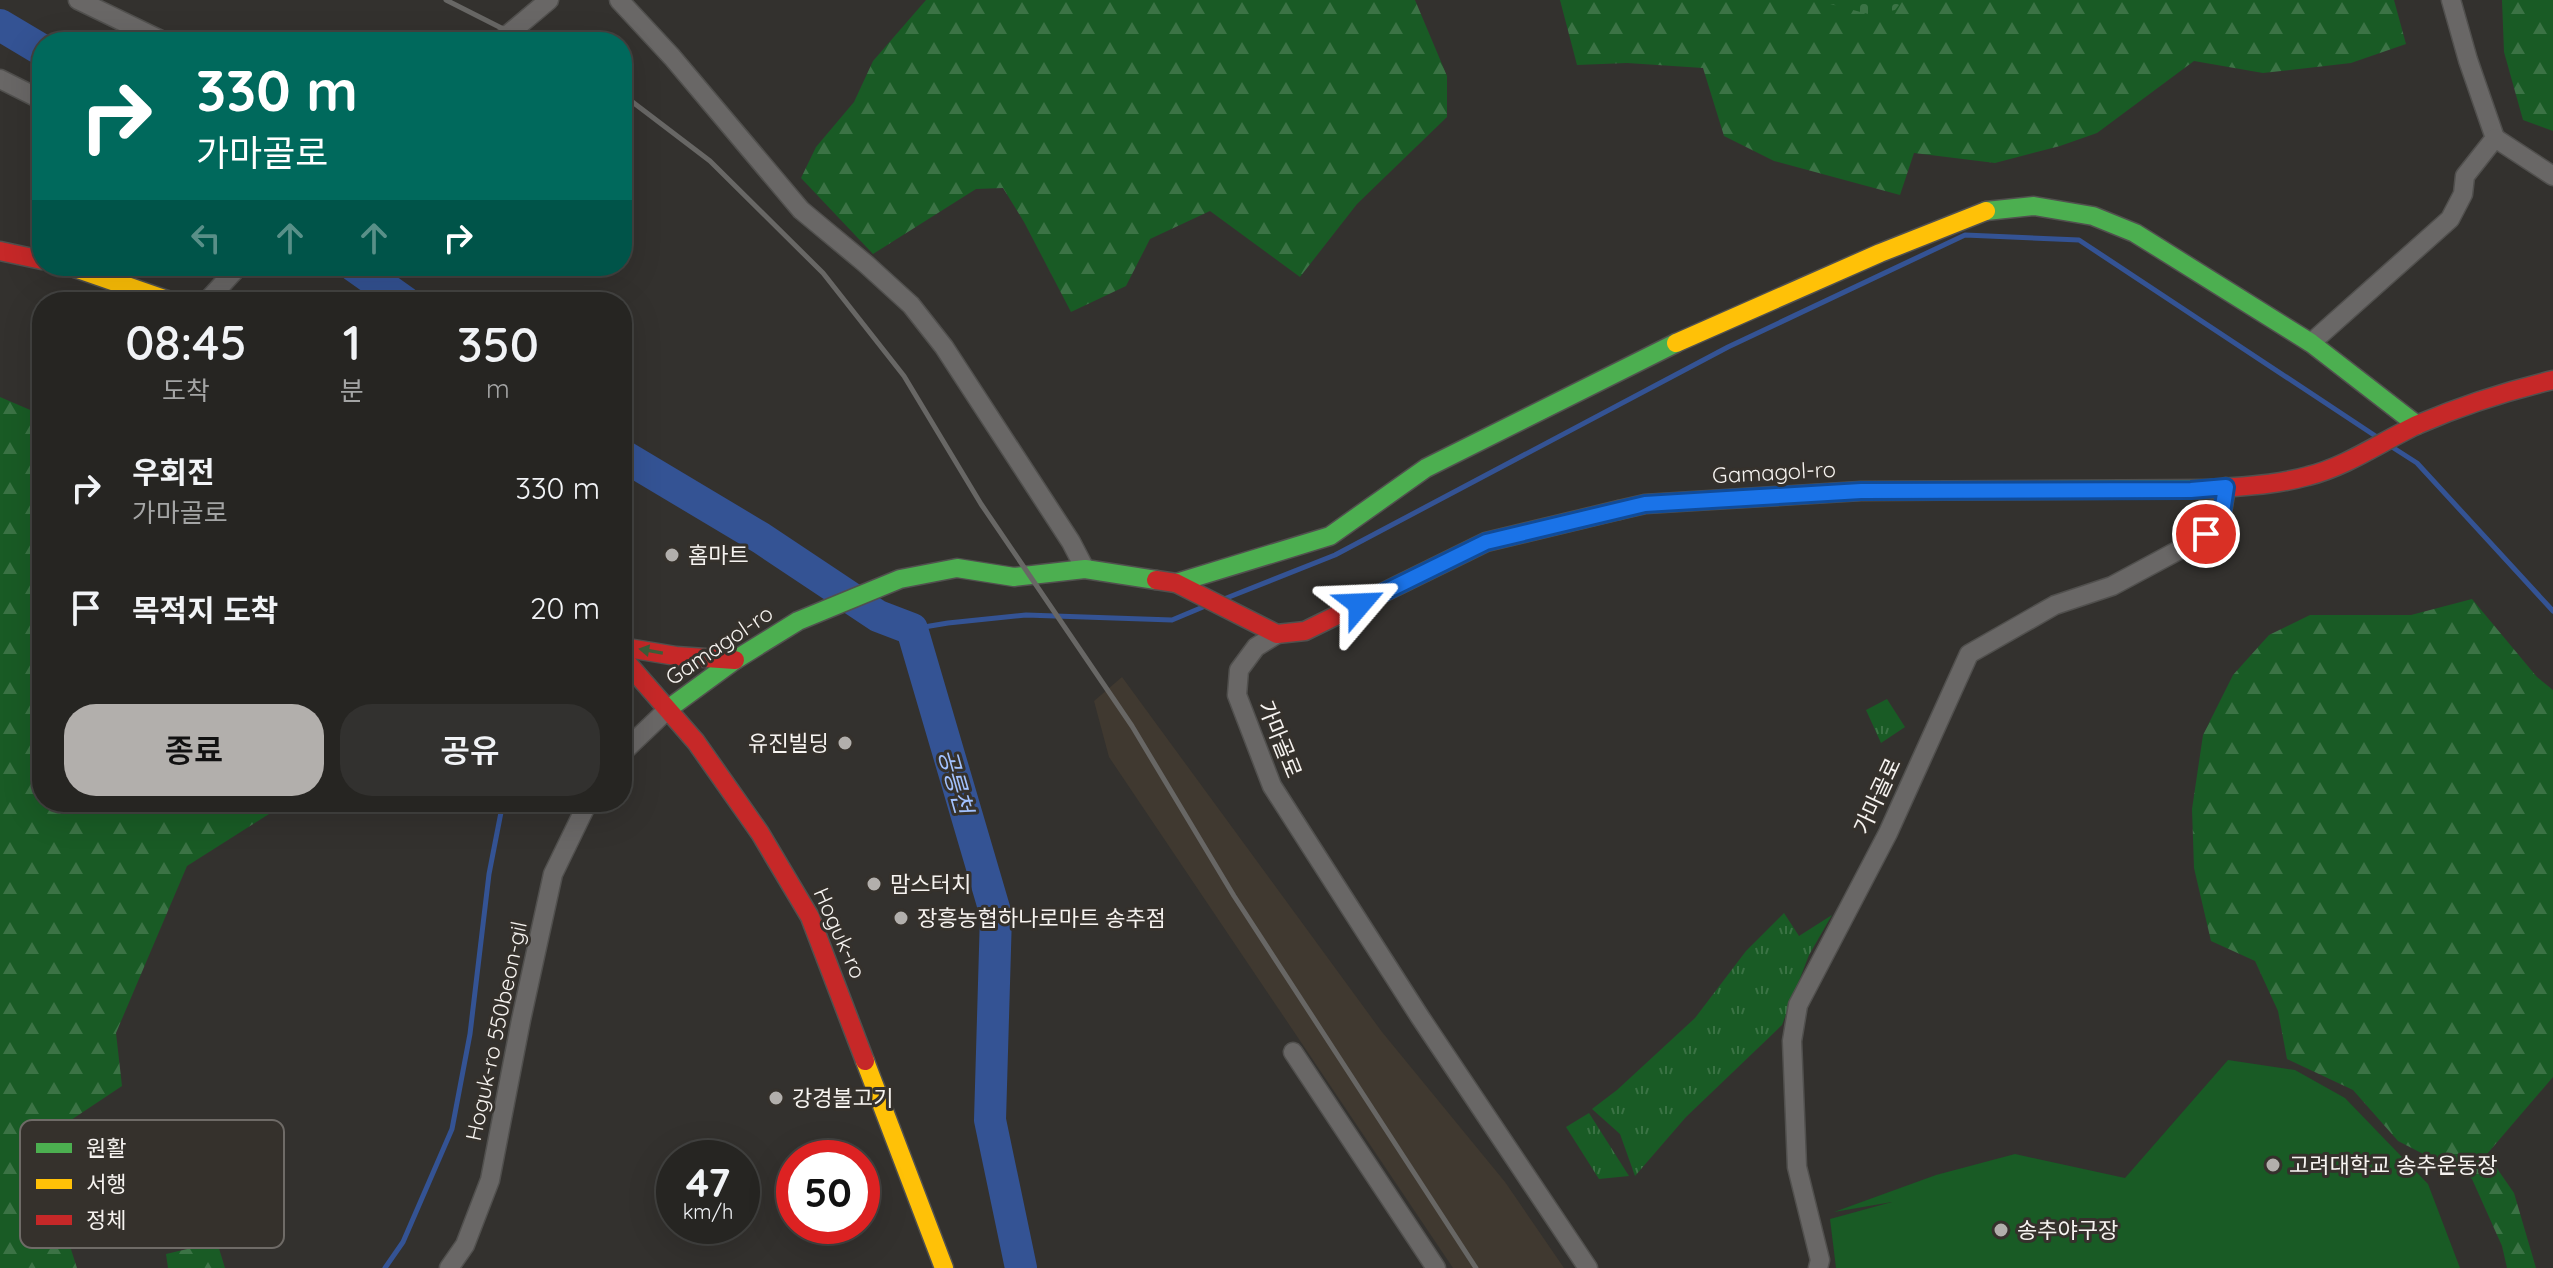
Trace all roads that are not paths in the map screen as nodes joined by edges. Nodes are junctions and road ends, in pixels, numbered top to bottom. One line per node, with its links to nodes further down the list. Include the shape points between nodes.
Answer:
1 (78, 0): 5 (street)
2 (549, 0): 6 (street)
3 (619, 0): 21 (street, via 801,210 911,305 944,347)
4 (2451, 0): 9 (street)
5 (144, 32)
6 (511, 32)
7 (0, 79): 8 (street)
8 (32, 95)
9 (2495, 138): 10 (street); 17 (street, via 2465,176 2463,194 2450,219)
10 (2553, 176)
11 (0, 251): 12 (street)
12 (32, 258)
13 (98, 276): 15 (street)
14 (230, 276): 16 (street)
15 (144, 292)
16 (215, 292)
17 (2311, 343): 19 (street); 22 (street, via 2121,227 2093,216 2034,206 1985,211 1648,355 1426,468 1330,536)
18 (2553, 380): 19 (street, via 2492,395)
19 (2417, 425): 20 (street, Gamagol-ro, via 2310,476)
20 (2226, 487): 23 (street, Gamagol-ro, via 1861,491 1645,504 1486,542 1305,631); 35 (street, 가마골로, via 2220,525 2112,586 2055,605 1969,654 1888,833 1798,1005 1792,1041 1797,1167)
21 (1085, 569): 22 (street); 25 (street, Gamagol-ro, via 1014,577 957,568 900,579 798,621)
22 (1176, 583): 23 (street)
23 (1271, 630): 34 (street, 가마골로, via 1239,670 1237,695 1272,786)
24 (632, 649): 25 (street, one-way to 24)
25 (735, 660): 27 (street, Gamagol-ro)
26 (632, 668): 27 (street, Hoguk-ro)
27 (668, 709): 28 (street); 32 (street, Hoguk-ro, via 760,833 810,917)
28 (632, 743)
29 (583, 812): 31 (street, Hoguk-ro 550beon-gil, via 553,874 490,1180 465,1245)
30 (1293, 1052): 33 (street)
31 (449, 1268)
32 (944, 1268)
33 (1436, 1268)
34 (1588, 1268)
35 (1818, 1268)

